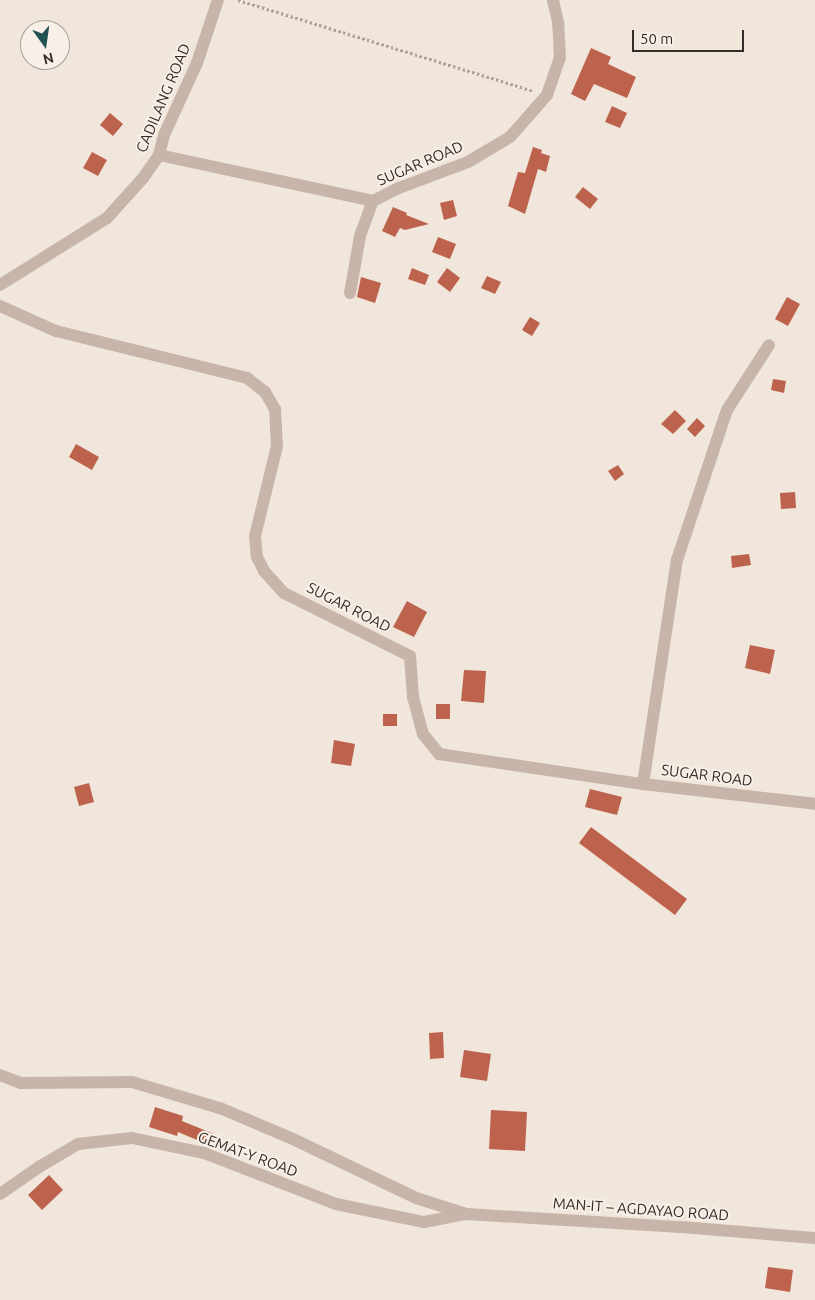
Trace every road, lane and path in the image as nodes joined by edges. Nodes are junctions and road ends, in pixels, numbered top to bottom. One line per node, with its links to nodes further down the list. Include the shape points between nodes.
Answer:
1 (218, 0): 5 (street, CADILANG ROAD, via 197,63 164,135)
2 (238, 0): 4 (path)
3 (553, 0): 4 (street, SUGAR ROAD, via 560,58)
4 (548, 95): 6 (street, SUGAR ROAD, via 502,142 468,162)
5 (159, 155): 6 (street, SUGAR ROAD); 7 (street, CADILANG ROAD, via 108,218)
6 (373, 201): 8 (street, via 360,236)
7 (0, 285)
8 (350, 293)
9 (0, 306): 11 (street, SUGAR ROAD, via 56,331 247,378 266,392 275,409 277,446 255,536 257,557 264,571 284,592 410,656 413,697 423,734 439,754)
10 (769, 344): 11 (street, via 727,410 677,560)
11 (643, 784): 12 (street, SUGAR ROAD)
12 (815, 804)
13 (0, 1075): 15 (street, via 21,1083 132,1082 220,1108 416,1198)
14 (0, 1194): 15 (street, GEMAT-Y ROAD, via 78,1144 132,1138 204,1153 336,1204 424,1222)
15 (466, 1214): 16 (street, MAN-IT – AGDAYAO ROAD)
16 (815, 1238)

